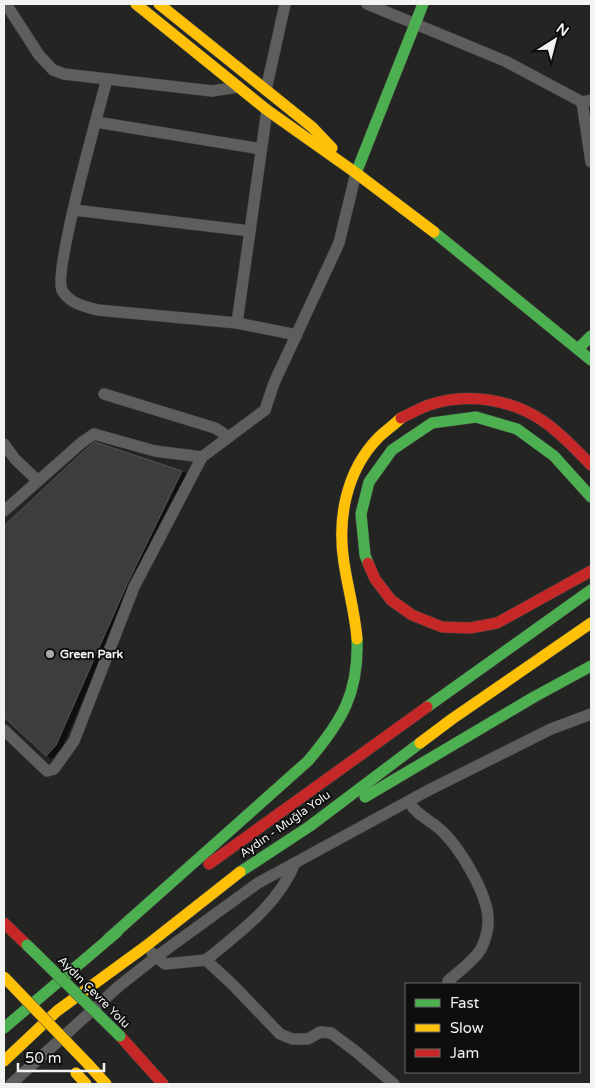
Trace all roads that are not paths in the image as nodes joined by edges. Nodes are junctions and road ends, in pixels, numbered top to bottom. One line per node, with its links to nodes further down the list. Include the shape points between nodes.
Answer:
1 (6, 4): 8 (street, via 52,70)
2 (136, 4): 9 (main road)
3 (159, 4): 10 (main road)
4 (285, 4): 10 (street)
5 (368, 4): 7 (street)
6 (423, 4): 7 (main road)
7 (415, 23): 11 (street, via 505,61); 16 (main road)
8 (107, 79): 9 (street, via 212,91); 13 (street)
9 (238, 87): 12 (main road)
10 (266, 90): 16 (main road, via 312,127)
11 (587, 101): 15 (street)
12 (267, 110): 14 (street); 16 (main road)
13 (96, 122): 14 (street); 17 (street)
14 (261, 150): 18 (street)
15 (591, 162)
16 (356, 173): 20 (street, via 338,243); 22 (main road, via 454,247)
17 (74, 210): 18 (street); 19 (street, via 60,279 62,291 76,304 98,310)
18 (250, 231): 19 (street)
19 (237, 323): 20 (street)
20 (297, 335): 25 (street, via 265,410)
21 (591, 336): 22 (main road)
22 (578, 349): 23 (main road)
23 (591, 360)
24 (104, 394): 25 (street, via 215,428)
25 (227, 438): 27 (street)
26 (4, 444): 29 (street)
27 (202, 457): 29 (street, via 155,451 94,434); 37 (street, via 134,587 74,741 54,770 47,771)
28 (591, 465): 42 (main road, via 551,426 525,410 497,401 467,397 432,403 399,418 372,442 357,463 348,484 342,513 343,554 358,649 356,677 338,721 327,740 308,761)
29 (38, 481): 31 (street)
30 (591, 497): 32 (main road, via 554,456 516,429 476,417 432,423 392,450 369,482 361,514 365,555 375,579 391,600 412,615 442,627 470,628 497,623)
31 (4, 511)
32 (591, 571)
33 (591, 590): 42 (main road, Aydın - Muğla Yolu)
34 (591, 623): 39 (main road, Aydın - Muğla Yolu, via 452,719)
35 (591, 666): 39 (main road, via 547,688 393,782)
36 (591, 714): 38 (street, via 551,729)
37 (4, 730)
38 (409, 802): 40 (street); 47 (street, via 457,849 473,876 488,914 487,932 480,950)
39 (310, 826): 43 (main road, Aydın - Muğla Yolu, via 237,874)
40 (295, 862): 44 (street, via 258,883); 45 (street, via 279,892 251,923)
41 (4, 923): 49 (main road, Aydın Çevre Yolu, bridge)
42 (108, 939): 48 (main road, Aydın - Muğla Yolu)
43 (146, 946): 44 (street); 50 (main road, Aydın - Muğla Yolu, via 57,1011)
44 (156, 957): 45 (street, via 165,964); 51 (street, via 119,986)
45 (206, 960): 56 (street, via 280,1034 292,1039 308,1039 320,1032 331,1033)
46 (4, 978): 52 (main road, bridge); 53 (main road, bridge)
47 (448, 981)
48 (4, 1028)
49 (141, 1059): 54 (main road, Aydın Çevre Yolu); 55 (main road)
50 (4, 1061)
51 (11, 1084)
52 (86, 1084)
53 (106, 1084)
54 (163, 1084)
55 (168, 1084)
56 (394, 1084)

